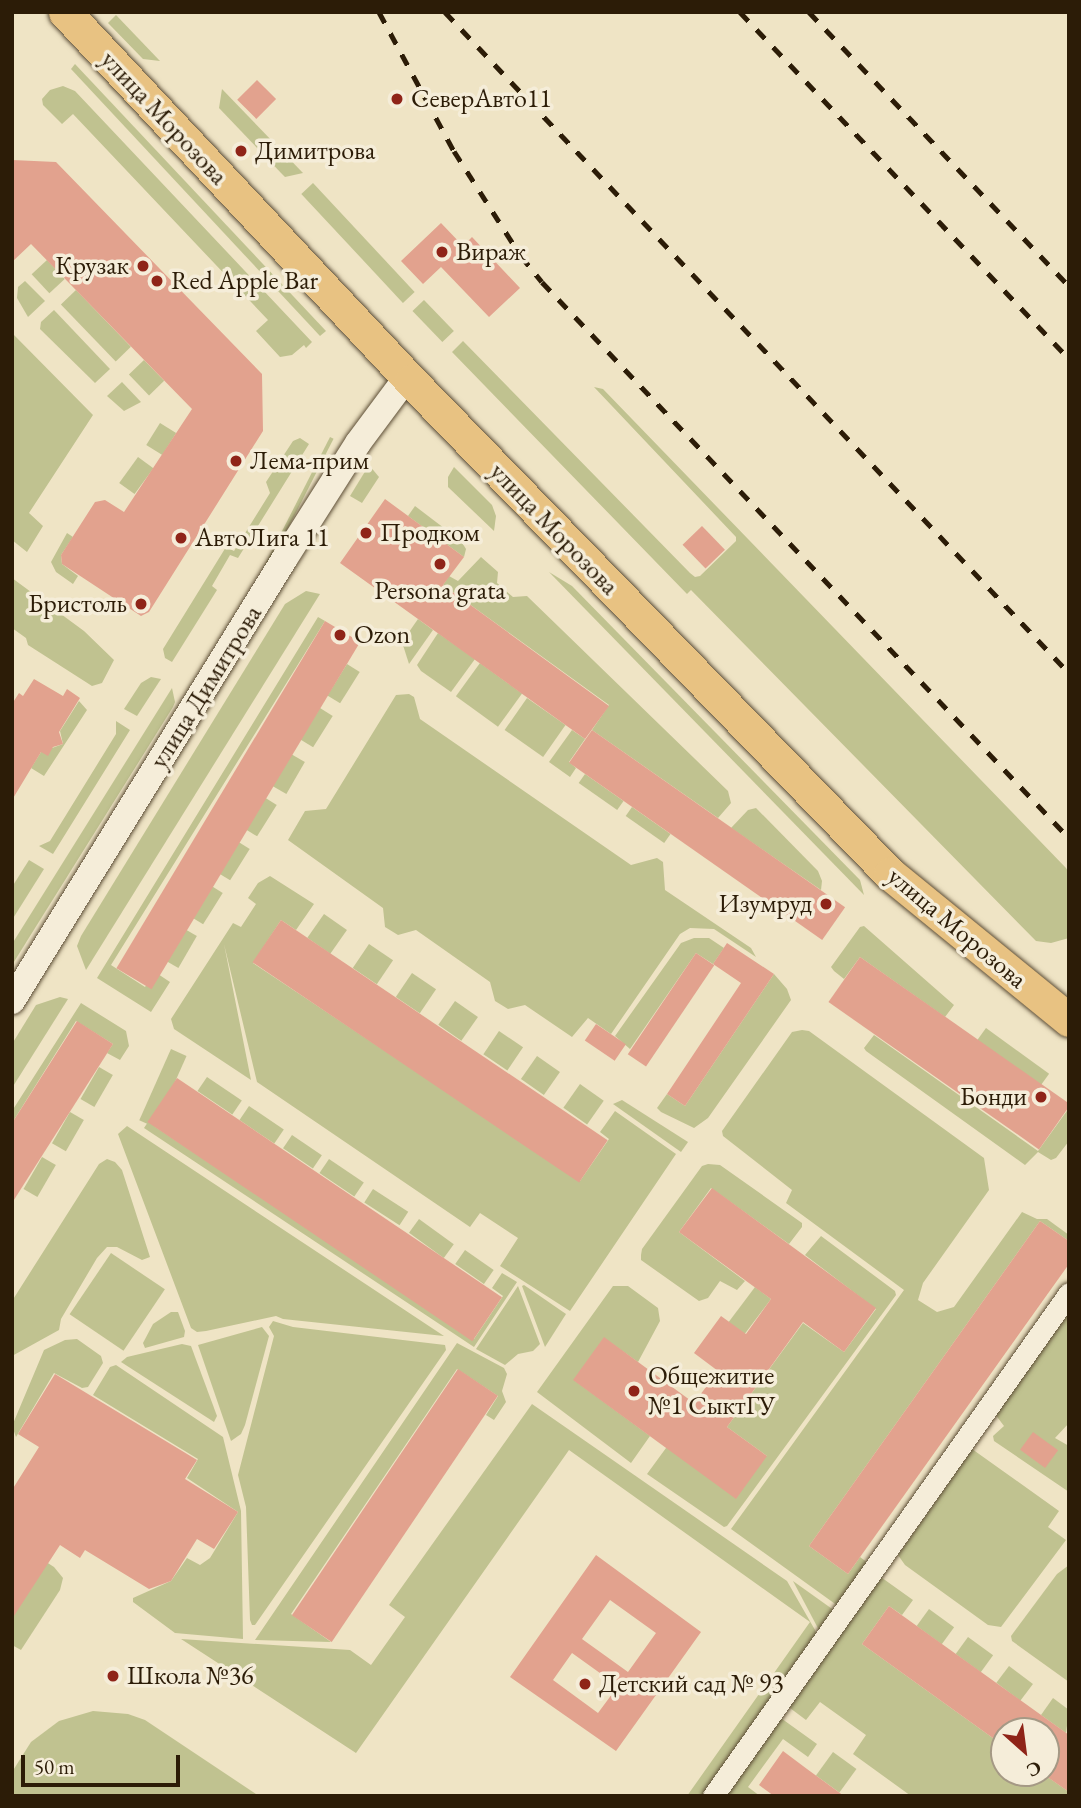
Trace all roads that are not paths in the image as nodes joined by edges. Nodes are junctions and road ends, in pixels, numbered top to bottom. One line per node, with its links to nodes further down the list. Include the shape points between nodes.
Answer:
1 (65, 12): 2 (main road, улица Морозова)
2 (407, 377): 3 (street, улица Димитрова, via 358,443 285,558); 4 (main road, улица Морозова, via 890,874)
3 (12, 1002)
4 (1069, 1020)
5 (1069, 1293): 6 (street)
6 (713, 1796)

